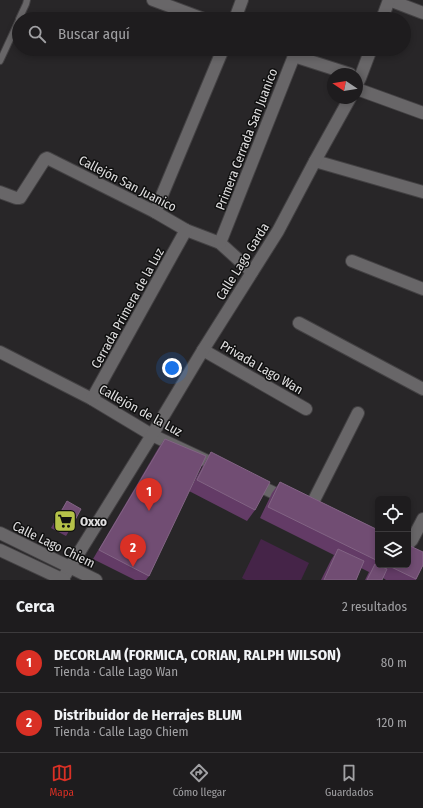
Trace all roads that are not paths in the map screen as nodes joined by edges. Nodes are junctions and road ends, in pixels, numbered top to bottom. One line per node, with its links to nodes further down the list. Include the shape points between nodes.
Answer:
1 (27, 0): 5 (lane)
2 (153, 0): 6 (street)
3 (242, 0): 7 (street)
4 (389, 0): 8 (street); 9 (street)
5 (22, 12)
6 (185, 12)
7 (238, 12)
8 (385, 12)
9 (423, 13)
10 (12, 34): 13 (lane)
11 (220, 56): 22 (street)
12 (368, 56): 14 (street)
13 (0, 61)
14 (362, 68)
15 (327, 69): 24 (street, Primera Cerrada San Juanico, via 294,56)
16 (363, 83): 18 (street)
17 (347, 104): 19 (street, Calle Lago Garda)
18 (423, 113)
19 (314, 161): 21 (street); 26 (street, Calle Lago Garda, via 278,231)
20 (0, 192): 22 (street, Callejón San Juanico, via 20,198 47,158)
21 (423, 192)
22 (155, 212): 23 (street, Callejón San Juanico)
23 (186, 230): 24 (street, Callejón San Juanico); 32 (street, Cerrada Primera de la Luz)
24 (220, 243): 26 (street, Callejón San Juanico)
25 (352, 261): 27 (street)
26 (252, 272): 29 (street, Calle Lago Garda)
27 (423, 289)
28 (299, 323): 31 (street)
29 (203, 350): 33 (street, Privada Lago Wan); 35 (street, Calle Lago Garda)
30 (0, 352): 32 (street, Callejón de la Luz)
31 (423, 389)
32 (92, 400): 35 (street, Callejón de la Luz)
33 (306, 409)
34 (358, 413): 35 (street, Callejón de la Luz, via 305,508)
35 (152, 435): 40 (street, Calle Lago Garda)
36 (423, 519): 38 (street)
37 (0, 533): 40 (street, Calle Lago Chiem)
38 (411, 541)
39 (0, 550): 41 (street)
40 (70, 568): 41 (street, Calle Lago Garda); 42 (street, Calle Lago Chiem)
41 (63, 580)
42 (96, 580)

